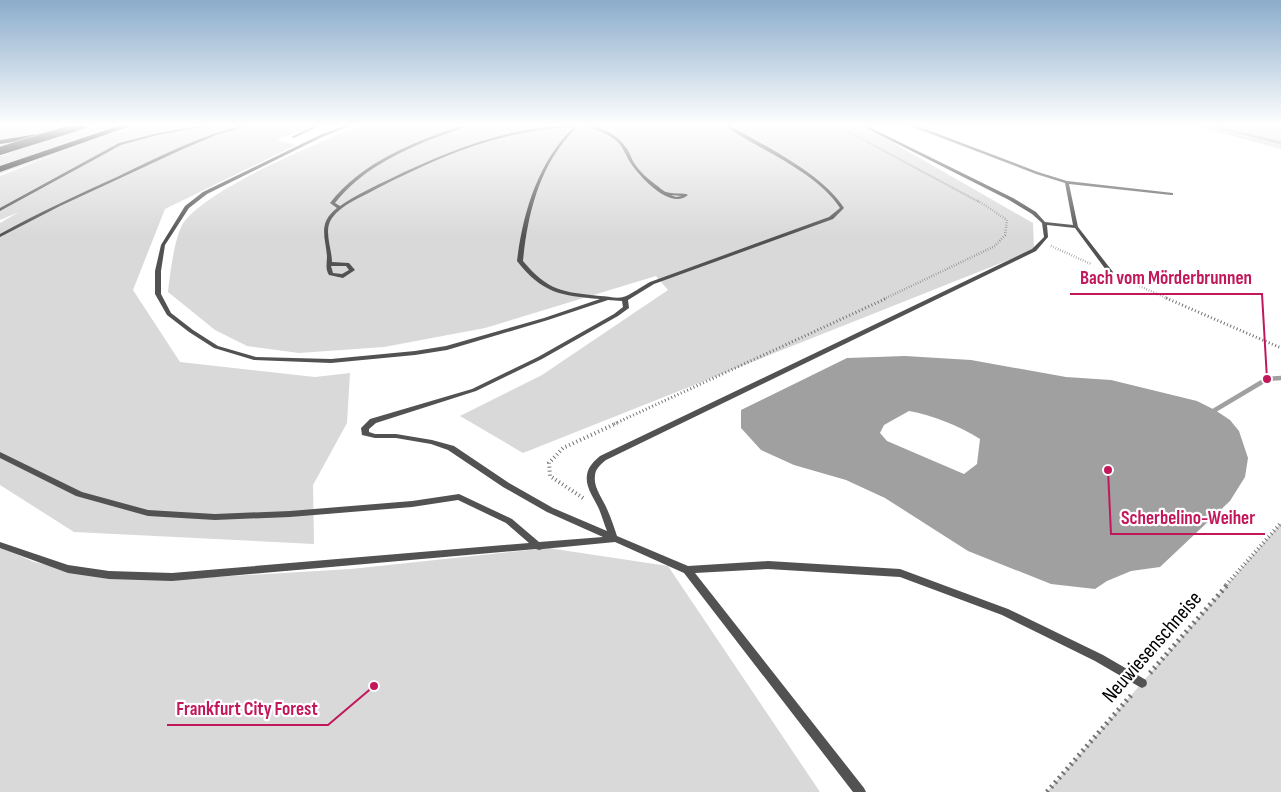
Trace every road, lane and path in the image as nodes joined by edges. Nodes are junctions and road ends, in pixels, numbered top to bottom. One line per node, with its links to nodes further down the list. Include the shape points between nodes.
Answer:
1 (18, 162): 13 (highway)
2 (87, 162): 18 (lane)
3 (151, 162): 21 (lane)
4 (268, 162): 25 (lane, via 205,193 188,207 163,246 158,294 169,314 216,347 274,361 369,359 447,348)
5 (382, 162): 17 (lane, via 335,198 332,203)
6 (433, 162): 17 (lane)
7 (551, 162): 25 (lane, via 528,214 520,261 544,286 562,292)
8 (632, 162): 15 (lane, via 649,183)
9 (787, 162): 26 (lane, via 831,193 840,201 842,208 831,218 652,283)
10 (905, 162): 29 (path, via 1007,220 1009,230 1005,239 966,261 563,448 548,463 550,476)
11 (936, 162): 19 (lane, via 1010,199)
12 (1007, 162): 14 (lane)
13 (0, 169)
14 (1067, 182): 16 (lane); 20 (lane)
15 (664, 193)
16 (1171, 194)
17 (340, 208): 23 (lane, via 327,221 324,232)
18 (0, 210)
19 (1044, 223): 20 (lane); 22 (lane, via 1046,237)
20 (1076, 227): 24 (lane)
21 (0, 236)
22 (1043, 242): 24 (path); 29 (lane, via 994,270 603,458 590,473 591,486)
23 (329, 264): 23 (lane, via 329,271 337,276 352,270 347,264)
24 (1111, 273): 27 (path)
25 (608, 298): 26 (lane)
26 (625, 299): 31 (lane, via 626,308 616,316 532,362 474,390 373,421 365,428 365,433 375,436 396,436 451,448 550,510)
27 (1281, 348)
28 (0, 455): 33 (lane, via 79,494 148,513 215,517 280,514 412,504 459,497 509,521)
29 (603, 509): 31 (lane)
30 (1281, 523): 35 (path, Neuwiesenschneise)
31 (614, 539): 33 (lane); 34 (lane)
32 (0, 545): 33 (lane, via 68,569 109,575 172,577)
33 (539, 547)
34 (687, 570): 35 (lane, via 768,565 900,573 1005,612); 36 (lane)
35 (1142, 683): 37 (path, Neuwiesenschneise)
36 (860, 792)
37 (1047, 792)

